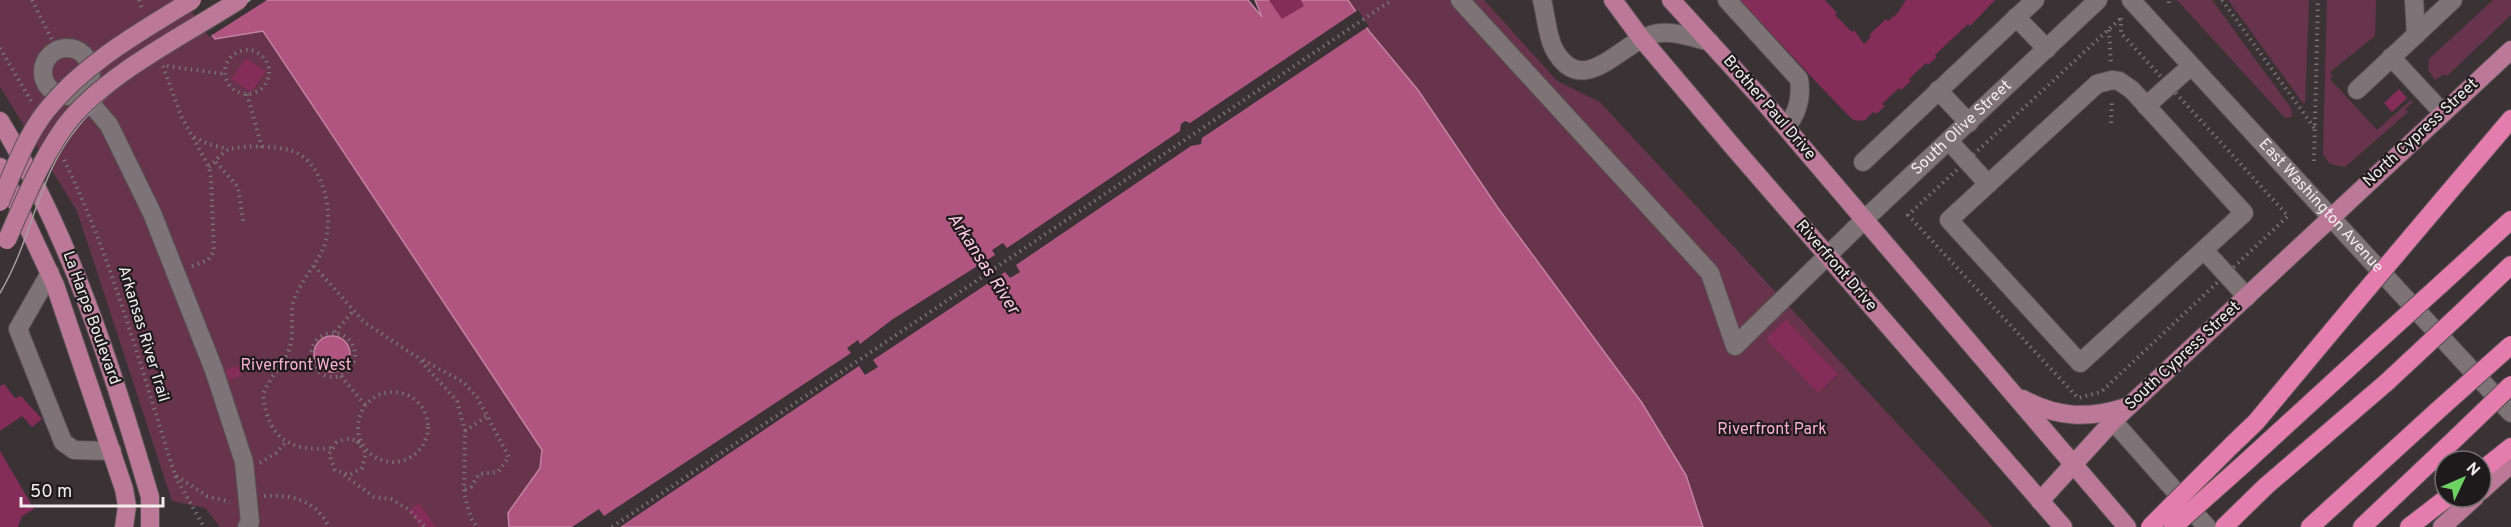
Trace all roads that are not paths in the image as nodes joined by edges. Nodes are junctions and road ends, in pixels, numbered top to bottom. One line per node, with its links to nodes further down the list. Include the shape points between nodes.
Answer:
1 (192, 0): 34 (main road, bridge, via 99,60 45,112)
2 (239, 0): 38 (main road, bridge, via 132,67 66,124 44,158)
3 (1460, 0): 40 (street, South Olive Street, via 1710,273 1735,346)
4 (1542, 0): 15 (street, via 1553,48 1563,62 1578,70 1602,65)
5 (1614, 0): 15 (main road, Riverfront Drive)
6 (1727, 0): 29 (street, via 1798,79 1801,90 1796,115)
7 (2035, 0): 13 (street)
8 (2098, 0): 17 (street, South Olive Street)
9 (2131, 0): 20 (street, East Washington Avenue)
10 (2414, 0): 14 (street)
11 (2453, 0): 14 (street)
12 (1674, 1): 16 (main road, Brother Paul Drive)
13 (2016, 17): 17 (street); 21 (street)
14 (2416, 35): 19 (street)
15 (1641, 38): 16 (street, via 1661,32); 40 (main road, Riverfront Drive)
16 (1710, 42): 29 (main road, Brother Paul Drive)
17 (2046, 49): 28 (street, South Olive Street)
18 (2511, 50): 25 (main road, North Cypress Street)
19 (2391, 57): 22 (street); 25 (street)
20 (2191, 66): 24 (street); 35 (street, East Washington Avenue)
21 (1938, 90): 28 (street); 31 (street)
22 (2356, 90)
23 (81, 92): 23 (street, via 66,96 46,85 45,62 57,50 79,51 89,63 90,79); 60 (street, via 109,125 152,213 214,370 245,470 250,522)
24 (2146, 106): 33 (street, via 2119,81 2097,84); 39 (street, via 2244,213)
25 (2443, 113): 35 (main road, North Cypress Street)
26 (2511, 118): 63 (highway, bridge, via 2256,422)
27 (0, 121): 59 (main road, La Harpe Boulevard, via 35,182 82,288 150,497)
28 (1969, 123): 30 (street, South Olive Street)
29 (1786, 127): 36 (main road, Brother Paul Drive)
30 (1949, 141): 33 (street); 36 (street, South Olive Street)
31 (1863, 162)
32 (0, 167): 42 (main road, La Harpe Boulevard)
33 (1988, 184): 39 (street, via 1949,220 2080,363)
34 (0, 202)
35 (2331, 217): 43 (main road, South Cypress Street); 48 (street, East Washington Avenue)
36 (1865, 219): 40 (street, South Olive Street); 46 (main road)
37 (2511, 220): 64 (highway, bridge)
38 (3, 246)
39 (2204, 250): 43 (street)
40 (1826, 256): 55 (main road, Riverfront Drive)
41 (2511, 265): 66 (highway, bridge)
42 (50, 273): 50 (main road, La Harpe Boulevard); 50 (street, via 18,328 63,441 74,450)
43 (2247, 297): 47 (main road, South Cypress Street)
44 (2511, 345): 67 (highway, bridge)
45 (2511, 385): 68 (highway, bridge)
46 (2015, 394): 47 (main road, via 2056,414 2074,416 2106,413); 52 (main road)
47 (2130, 405): 49 (main road, South Cypress Street)
48 (2511, 413)
49 (2113, 421): 52 (main road, South Cypress Street); 65 (street)
50 (112, 451): 58 (main road, La Harpe Boulevard, via 127,506)
51 (2508, 455): 53 (highway); 54 (main road)
52 (2074, 462): 55 (main road, South Cypress Street); 62 (main road)
53 (2493, 464)
54 (2493, 475)
55 (2040, 501): 61 (main road, Riverfront Drive)
56 (2433, 509): 69 (highway)
57 (2462, 509): 70 (main road)
58 (124, 527)
59 (150, 527)
60 (247, 527)
61 (2063, 527)
62 (2127, 527)
63 (2150, 527)
64 (2173, 527)
65 (2207, 527)
66 (2224, 527)
67 (2310, 527)
68 (2362, 527)
69 (2409, 527)
70 (2442, 527)

